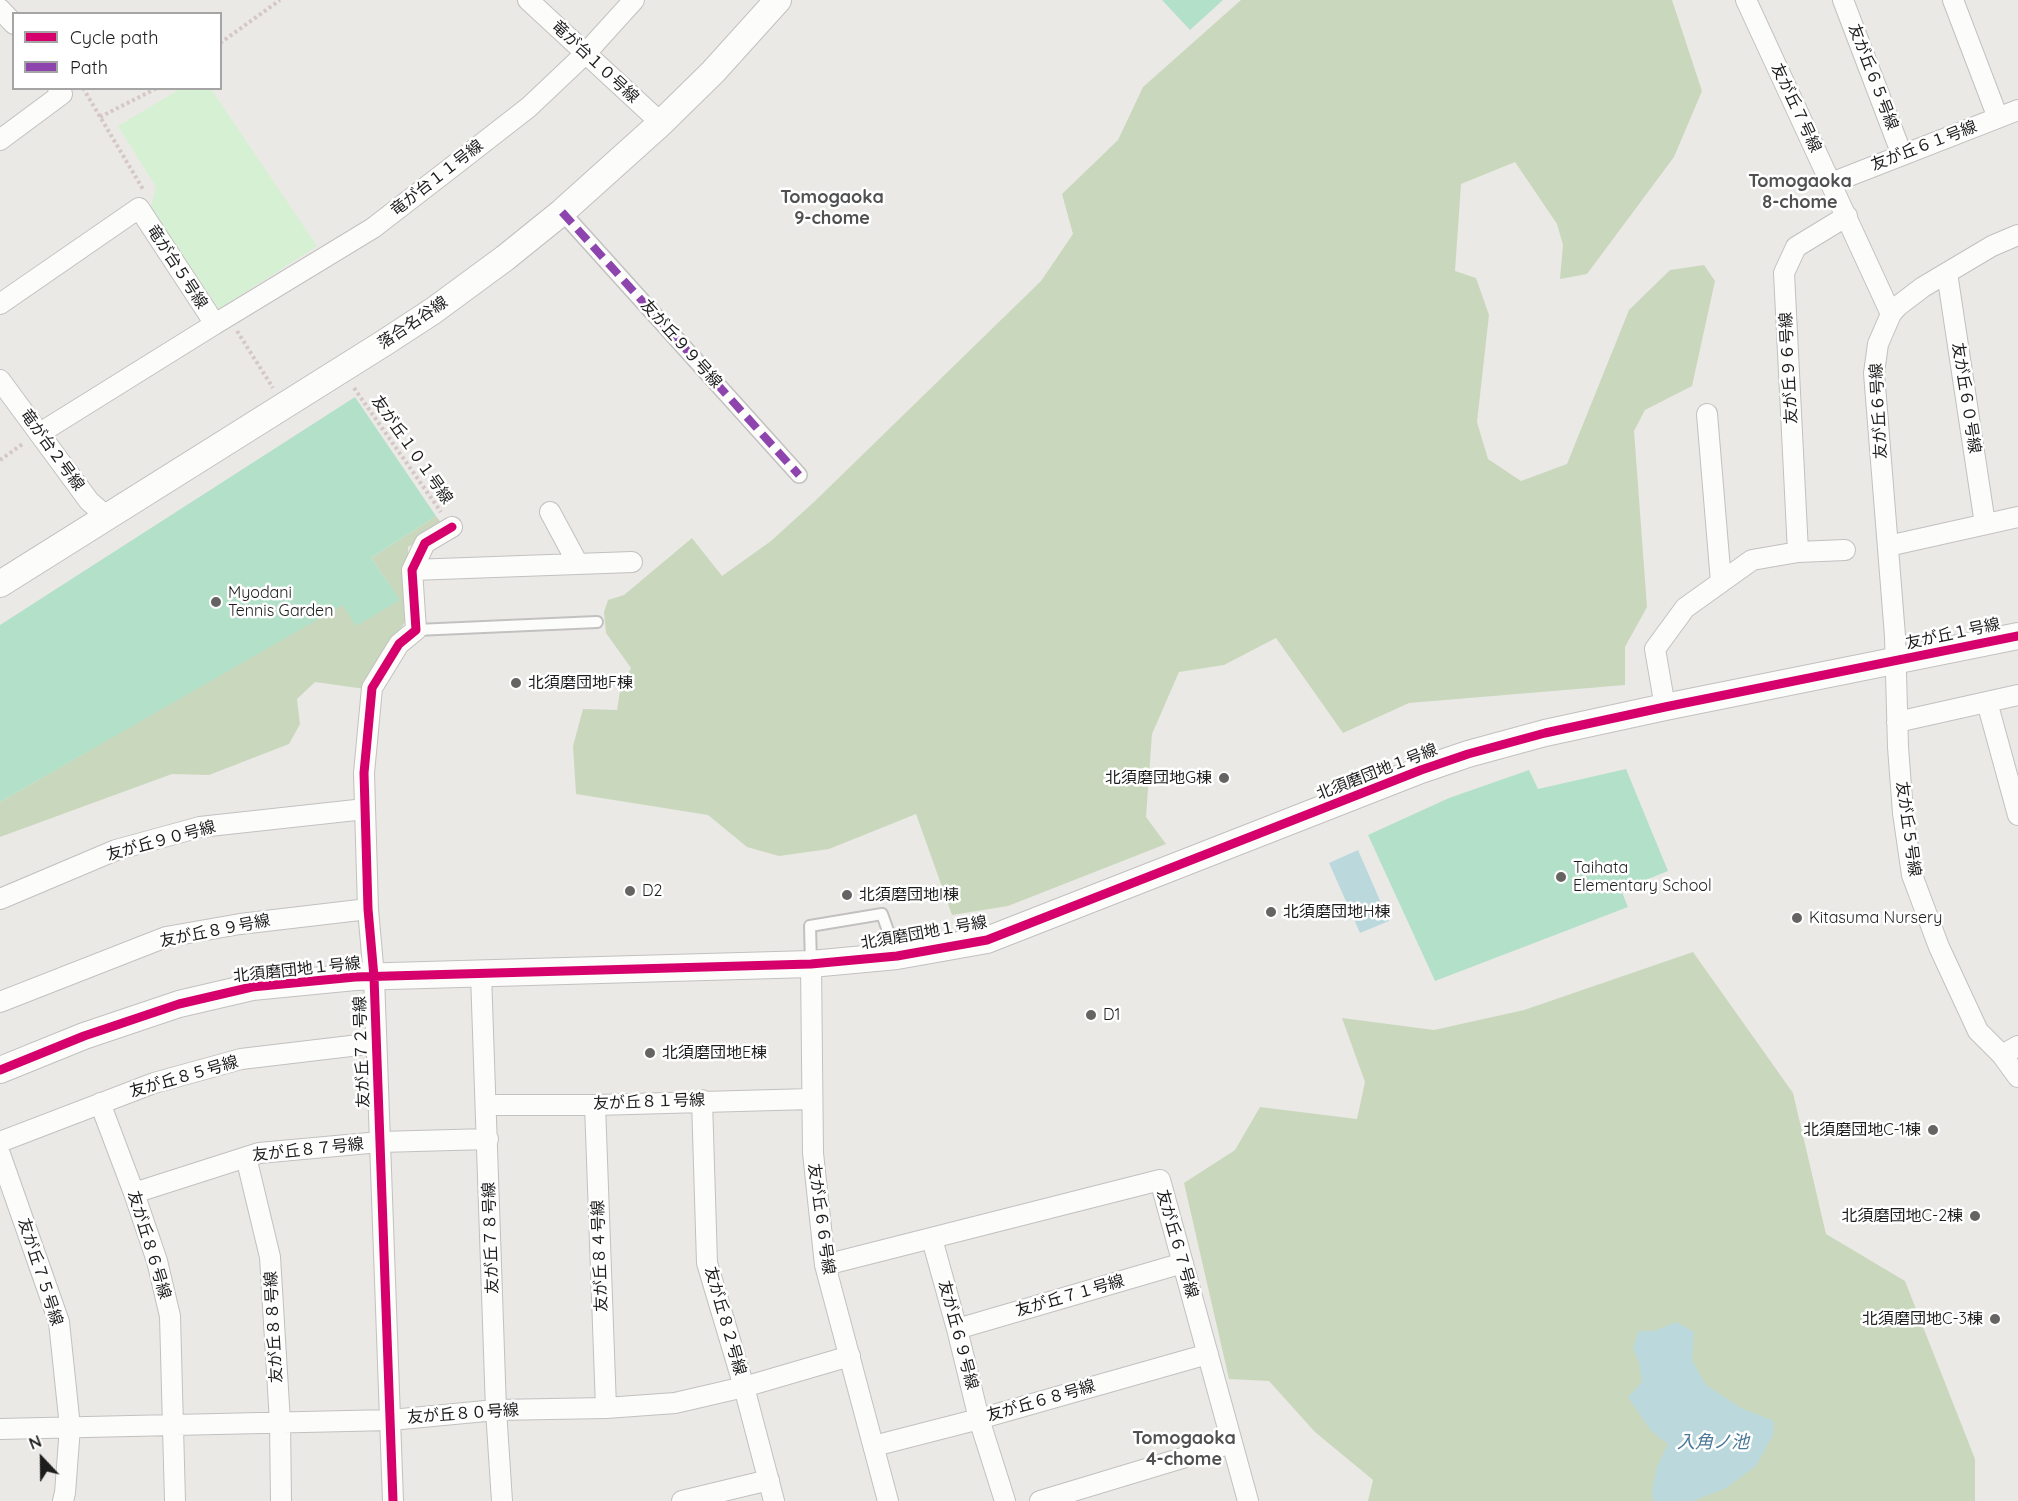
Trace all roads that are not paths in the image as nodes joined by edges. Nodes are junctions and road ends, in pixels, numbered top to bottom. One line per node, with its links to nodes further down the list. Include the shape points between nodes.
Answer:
1 (528, 0): 9 (street, 竜が台１０号線)
2 (634, 0): 9 (street, 竜が台１１号線)
3 (778, 0): 13 (street, 落合名谷線)
4 (1746, 0): 16 (street, 友が丘７号線)
5 (1843, 0): 15 (street, 友が丘６５号線)
6 (1953, 0): 12 (street)
7 (0, 9): 8 (street)
8 (12, 22)
9 (586, 53): 13 (street, 竜が台１０号線); 23 (street, 竜が台１１号線, via 529,107 373,228)
10 (59, 90): 14 (street, via 62,94)
11 (2018, 110): 12 (street, 友が丘６１号線)
12 (1998, 118): 15 (street, 友が丘６１号線)
13 (661, 123): 17 (street, 落合名谷線)
14 (0, 140)
15 (1902, 155): 16 (street, 友が丘６１号線)
16 (1831, 183): 18 (street, 友が丘７号線)
17 (562, 212): 27 (street, 友が丘９９号線); 30 (street, 落合名谷線, via 433,311)
18 (1847, 216): 22 (street, 友が丘７号線); 35 (street, 友が丘９６号線, via 1796,247 1784,273)
19 (2018, 235): 20 (street, 友が丘６号線)
20 (1947, 273): 22 (street, 友が丘６号線, via 1923,286); 31 (street, 友が丘６０号線)
21 (0, 304): 23 (street, 竜が台５号線, via 139,208)
22 (1891, 314): 33 (street, 友が丘６号線, via 1878,344 1874,373)
23 (221, 320): 26 (street, 竜が台５号線)
24 (0, 380): 26 (street, 竜が台２号線)
25 (1707, 414): 39 (street)
26 (40, 433): 30 (street, 竜が台２号線, via 89,501)
27 (799, 475)
28 (550, 512): 37 (street)
29 (2018, 517): 31 (street)
30 (107, 518): 40 (street, 落合名谷線)
31 (1985, 524): 33 (street)
32 (452, 527): 38 (street, via 425,543)
33 (1888, 546): 44 (street, 友が丘６号線)
34 (1845, 550): 35 (street)
35 (1798, 552): 39 (street, via 1752,560)
36 (632, 562): 37 (street)
37 (578, 564): 38 (street)
38 (412, 570): 42 (street)
39 (1721, 582): 47 (street, via 1686,608 1655,649)
40 (0, 584)
41 (597, 622): 42 (lane)
42 (416, 630): 49 (street, 友が丘７２号線, via 399,644 372,688 364,772)
43 (2018, 636): 44 (street, 友が丘１号線)
44 (1895, 661): 47 (street, 北須磨団地１号線); 48 (street, 友が丘５号線)
45 (2018, 695): 46 (street)
46 (1987, 702): 48 (street); 50 (street)
47 (1665, 707): 53 (street, 北須磨団地１号線, via 1468,754 987,940)
48 (1897, 722): 59 (street, 友が丘５号線, via 1912,875 1939,947 1978,1031)
49 (365, 809): 51 (street, 友が丘９０号線, via 200,827 116,850); 52 (street, 友が丘７２号線)
50 (2018, 815)
51 (0, 898)
52 (368, 909): 56 (street, 友が丘７２号線); 57 (street, 友が丘８９号線, via 166,937)
53 (897, 956): 54 (street, 北須磨団地１号線); 54 (lane, via 882,914 810,926)
54 (811, 964): 55 (street, 北須磨団地１号線); 62 (street, 友が丘６６号線)
55 (481, 974): 56 (street, 北須磨団地１号線); 65 (street, 友が丘７８号線)
56 (374, 977): 58 (street, 友が丘７２号線); 60 (street, 北須磨団地１号線, via 252,987 179,1004)
57 (0, 1002)
58 (376, 1043): 64 (street, 友が丘８５号線, via 241,1059 154,1083); 69 (street, 友が丘７２号線)
59 (2010, 1051): 61 (street, 友が丘５号線)
60 (0, 1070)
61 (2018, 1077)
62 (811, 1099): 63 (street, 友が丘８１号線); 75 (street, 友が丘６６号線)
63 (702, 1100): 66 (street, 友が丘８１号線); 79 (street, 友が丘８２号線, via 707,1263)
64 (100, 1103): 68 (street, 友が丘８５号線); 72 (street, 友が丘８６号線)
65 (487, 1105): 66 (street, 友が丘８１号線); 67 (street, 友が丘７８号線)
66 (595, 1105): 80 (street, 友が丘８４号線)
67 (488, 1139): 69 (street, 友が丘８７号線); 81 (street, 友が丘７８号線)
68 (0, 1142)
69 (380, 1142): 71 (street, 友が丘８７号線); 83 (street, 友が丘７２号線)
70 (0, 1154): 86 (street, 友が丘７５号線, via 60,1322)
71 (246, 1157): 72 (street, 友が丘８７号線); 84 (street, 友が丘８８号線, via 270,1257)
72 (134, 1193): 85 (street, 友が丘８６号線, via 170,1316)
73 (932, 1239): 74 (street, 友が丘６７号線, via 1160,1180); 75 (street, 友が丘６７号線); 76 (street, 友が丘６９号線)
74 (1183, 1263): 76 (street, 友が丘７１号線); 77 (street, 友が丘６７号線)
75 (825, 1265): 78 (street, 友が丘６６号線)
76 (957, 1329): 82 (street, 友が丘６９号線)
77 (1208, 1354): 82 (street, 友が丘６８号線); 88 (street, 友が丘６７号線)
78 (850, 1356): 79 (street, 友が丘８０号線); 89 (street, 友が丘６６号線)
79 (744, 1388): 80 (street, 友が丘８０号線, via 675,1403); 90 (street, 友が丘８２号線)
80 (606, 1408): 81 (street, 友が丘８０号線)
81 (496, 1410): 83 (street, 友が丘８０号線); 95 (street, 友が丘７８号線)
82 (979, 1419): 89 (street, 友が丘６８号線); 99 (street, 友が丘６９号線)
83 (391, 1420): 84 (street, 友が丘８０号線); 94 (street, 友が丘７２号線)
84 (280, 1422): 85 (street, 友が丘８０号線); 93 (street, 友が丘８８号線)
85 (172, 1425): 86 (street, 友が丘８０号線); 92 (street, 友が丘８６号線)
86 (70, 1427): 87 (street, 友が丘８０号線); 91 (street, 友が丘７５号線)
87 (0, 1429)
88 (1232, 1443): 100 (street); 101 (street, 友が丘６７号線)
89 (874, 1446): 98 (street, 友が丘６６号線)
90 (769, 1480): 96 (street); 97 (street, 友が丘８２号線)
91 (63, 1501)
92 (175, 1501)
93 (281, 1501)
94 (393, 1501)
95 (502, 1501)
96 (682, 1501)
97 (774, 1501)
98 (888, 1501)
99 (1005, 1501)
100 (1040, 1501)
101 (1248, 1501)

